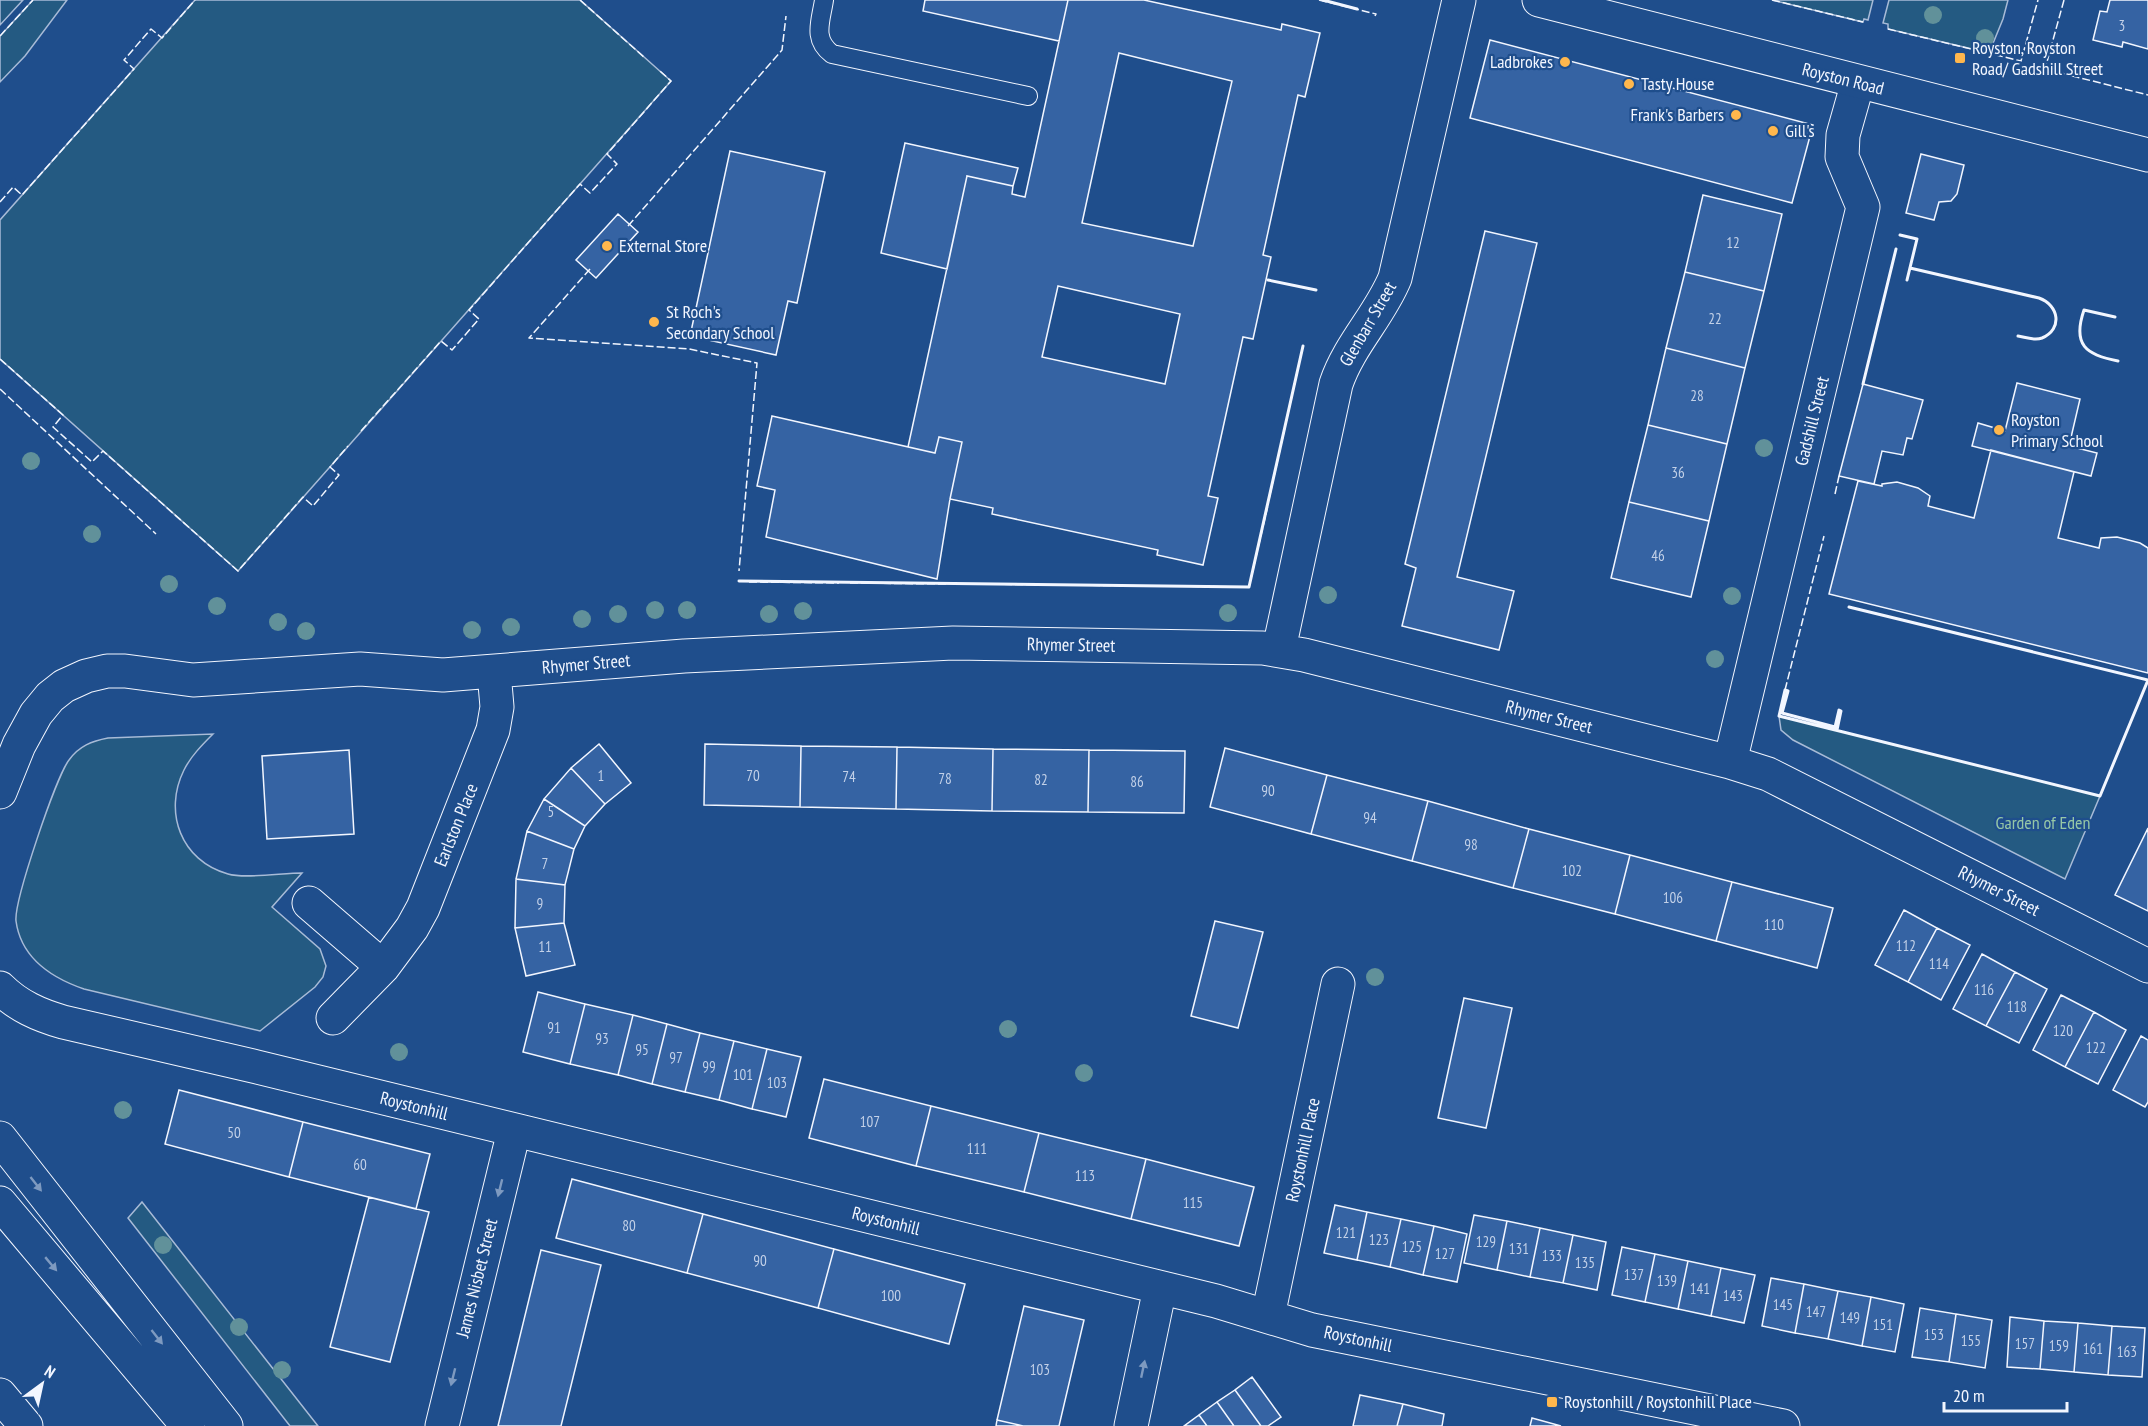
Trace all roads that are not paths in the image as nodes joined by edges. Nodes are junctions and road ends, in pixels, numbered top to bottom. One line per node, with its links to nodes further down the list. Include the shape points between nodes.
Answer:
1 (824, 0): 5 (lane, via 820,42 832,54)
2 (1459, 0): 7 (main road, Glenbarr Street, via 1395,278 1336,384)
3 (1539, 0): 4 (main road, Royston Road)
4 (1858, 82): 6 (main road, Royston Road); 9 (main road, Gadshill Street, via 1842,157 1863,207)
5 (1028, 96)
6 (2148, 155)
7 (1279, 649): 8 (main road, Rhymer Street, via 953,643 684,656); 9 (main road, Rhymer Street)
8 (494, 672): 10 (main road, Rhymer Street, via 443,675 360,669 194,680 107,671 64,686 50,697 19,745); 13 (main road, Earlston Place, via 497,707 493,730 423,908)
9 (1730, 762): 12 (main road, Rhymer Street, via 1776,778)
10 (0, 792)
11 (309, 903): 13 (main road)
12 (2148, 966)
13 (383, 967): 16 (main road, Earlston Place)
14 (1338, 984): 21 (main road, Roystonhill Place)
15 (0, 988): 17 (main road, Roystonhill, via 21,1006 63,1022)
16 (333, 1018)
17 (513, 1131): 20 (main road, Roystonhill); 26 (main road, James Nisbet Street, one-way to 26)
18 (0, 1138): 25 (main road, one-way to 25)
19 (0, 1203): 24 (main road, one-way to 24)
20 (1160, 1288): 21 (main road, Roystonhill); 27 (main road, one-way to 20)
21 (1268, 1316): 28 (main road, Roystonhill, via 1312,1330)
22 (0, 1395): 23 (main road)
23 (26, 1426)
24 (188, 1426)
25 (226, 1426)
26 (442, 1426)
27 (1131, 1426)
28 (1783, 1426)

